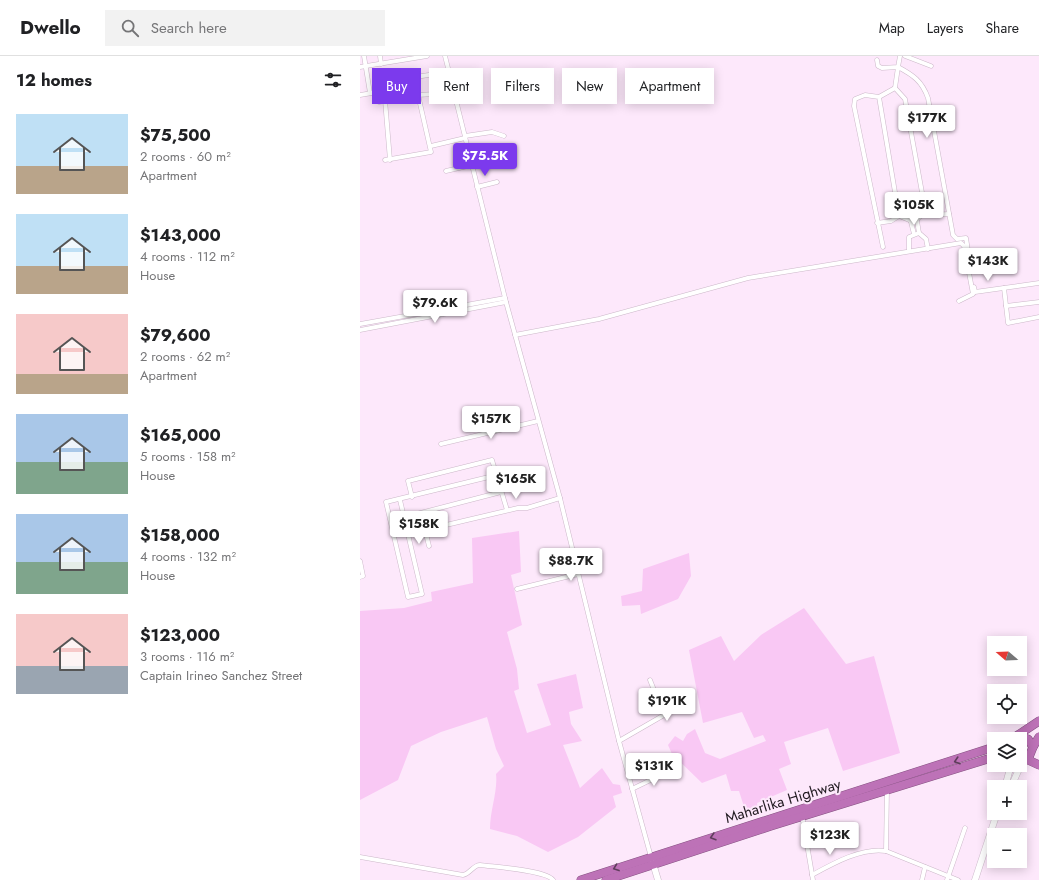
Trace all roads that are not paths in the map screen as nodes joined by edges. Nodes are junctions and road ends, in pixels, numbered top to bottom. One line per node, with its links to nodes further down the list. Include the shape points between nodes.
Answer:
1 (364, 56): 12 (street)
2 (380, 56): 11 (street)
3 (395, 56): 10 (street)
4 (445, 56): 16 (street)
5 (900, 56): 13 (street)
6 (905, 56): 14 (street)
7 (428, 57): 8 (street)
8 (411, 58): 10 (street)
9 (877, 60): 13 (street, via 878,66 882,68)
10 (396, 62): 11 (street)
11 (381, 64): 12 (street)
12 (365, 66): 15 (street); 18 (street)
13 (898, 66): 17 (street); 34 (street, via 914,75 924,87 928,98)
14 (931, 66)
15 (360, 67)
16 (448, 68)
17 (895, 88): 20 (street); 33 (street, via 905,99)
18 (370, 93): 19 (street)
19 (360, 95)
20 (879, 97): 35 (street); 38 (street, via 865,95 855,99 854,106)
21 (385, 104): 28 (street)
22 (420, 104): 26 (street)
23 (457, 104): 25 (street)
24 (504, 136): 25 (street, via 492,132)
25 (465, 137): 26 (street); 29 (street)
26 (431, 146): 28 (street, via 431,152)
27 (385, 160): 28 (street)
28 (390, 160)
29 (472, 165): 30 (street); 32 (street)
30 (446, 171)
31 (497, 182): 32 (street)
32 (478, 187): 46 (street)
33 (924, 213): 34 (street); 36 (street)
34 (949, 214): 45 (street, via 953,235 957,239 966,238 975,292)
35 (900, 216): 37 (street); 38 (street, via 891,221)
36 (917, 221): 37 (street); 39 (street)
37 (911, 222): 40 (street)
38 (877, 223): 41 (street)
39 (919, 233): 40 (street); 42 (street, via 926,239)
40 (914, 234): 43 (street, via 907,242)
41 (882, 247)
42 (928, 249): 43 (street); 47 (street, via 961,243 964,246 973,294)
43 (909, 251): 53 (street, via 748,278 599,319)
44 (1039, 283): 45 (street)
45 (1004, 288): 49 (street)
46 (506, 300): 51 (street); 52 (street); 53 (street)
47 (959, 301)
48 (1039, 302): 49 (street)
49 (1006, 306): 50 (street, via 1008,323)
50 (1039, 317)
51 (360, 324)
52 (360, 330)
53 (515, 335): 54 (street)
54 (538, 421): 55 (street); 59 (street)
55 (441, 444)
56 (497, 475): 57 (street); 58 (street); 58 (street, via 492,460 408,481)
57 (501, 492): 61 (street); 62 (street)
58 (412, 497): 60 (street)
59 (560, 498): 61 (street, via 527,508); 67 (street)
60 (400, 500): 62 (street); 64 (street, via 386,502 408,597 422,594)
61 (506, 510): 63 (street)
62 (405, 517): 64 (street)
63 (425, 530): 64 (street); 65 (street)
64 (408, 534)
65 (430, 546)
66 (360, 560): 68 (street, via 363,576)
67 (578, 574): 69 (street); 75 (street)
68 (360, 577)
69 (517, 589)
70 (650, 680): 75 (street, via 664,715)
71 (1039, 721): 72 (highway)
72 (1023, 732)
73 (1039, 737): 77 (highway)
74 (1027, 738): 77 (highway)
75 (619, 740): 82 (street)
76 (987, 749): 84 (highway, Maharlika Highway, one-way to 84)
77 (1035, 751)
78 (987, 759): 83 (highway, Maharlika Highway)
79 (1027, 761): 80 (highway)
80 (1039, 765)
81 (669, 771): 82 (street)
82 (632, 789): 89 (street)
83 (887, 789): 84 (highway, Maharlika Highway); 87 (street)
84 (801, 813): 89 (highway, Maharlika Highway); 91 (street)
85 (995, 820): 100 (main road)
86 (965, 828): 92 (street)
87 (886, 851): 90 (street); 91 (street, via 878,850 847,857)
88 (360, 858): 93 (street, via 463,875 480,865 532,872)
89 (652, 861): 94 (highway, Maharlika Highway, one-way to 94); 95 (highway, Maharlika Highway); 96 (main road)
90 (925, 867): 92 (street); 98 (street)
91 (812, 875): 97 (street)
92 (948, 878): 99 (street)
93 (553, 880)
94 (581, 880)
95 (606, 880)
96 (658, 880)
97 (813, 880)
98 (922, 880)
99 (958, 880)
100 (975, 880)

